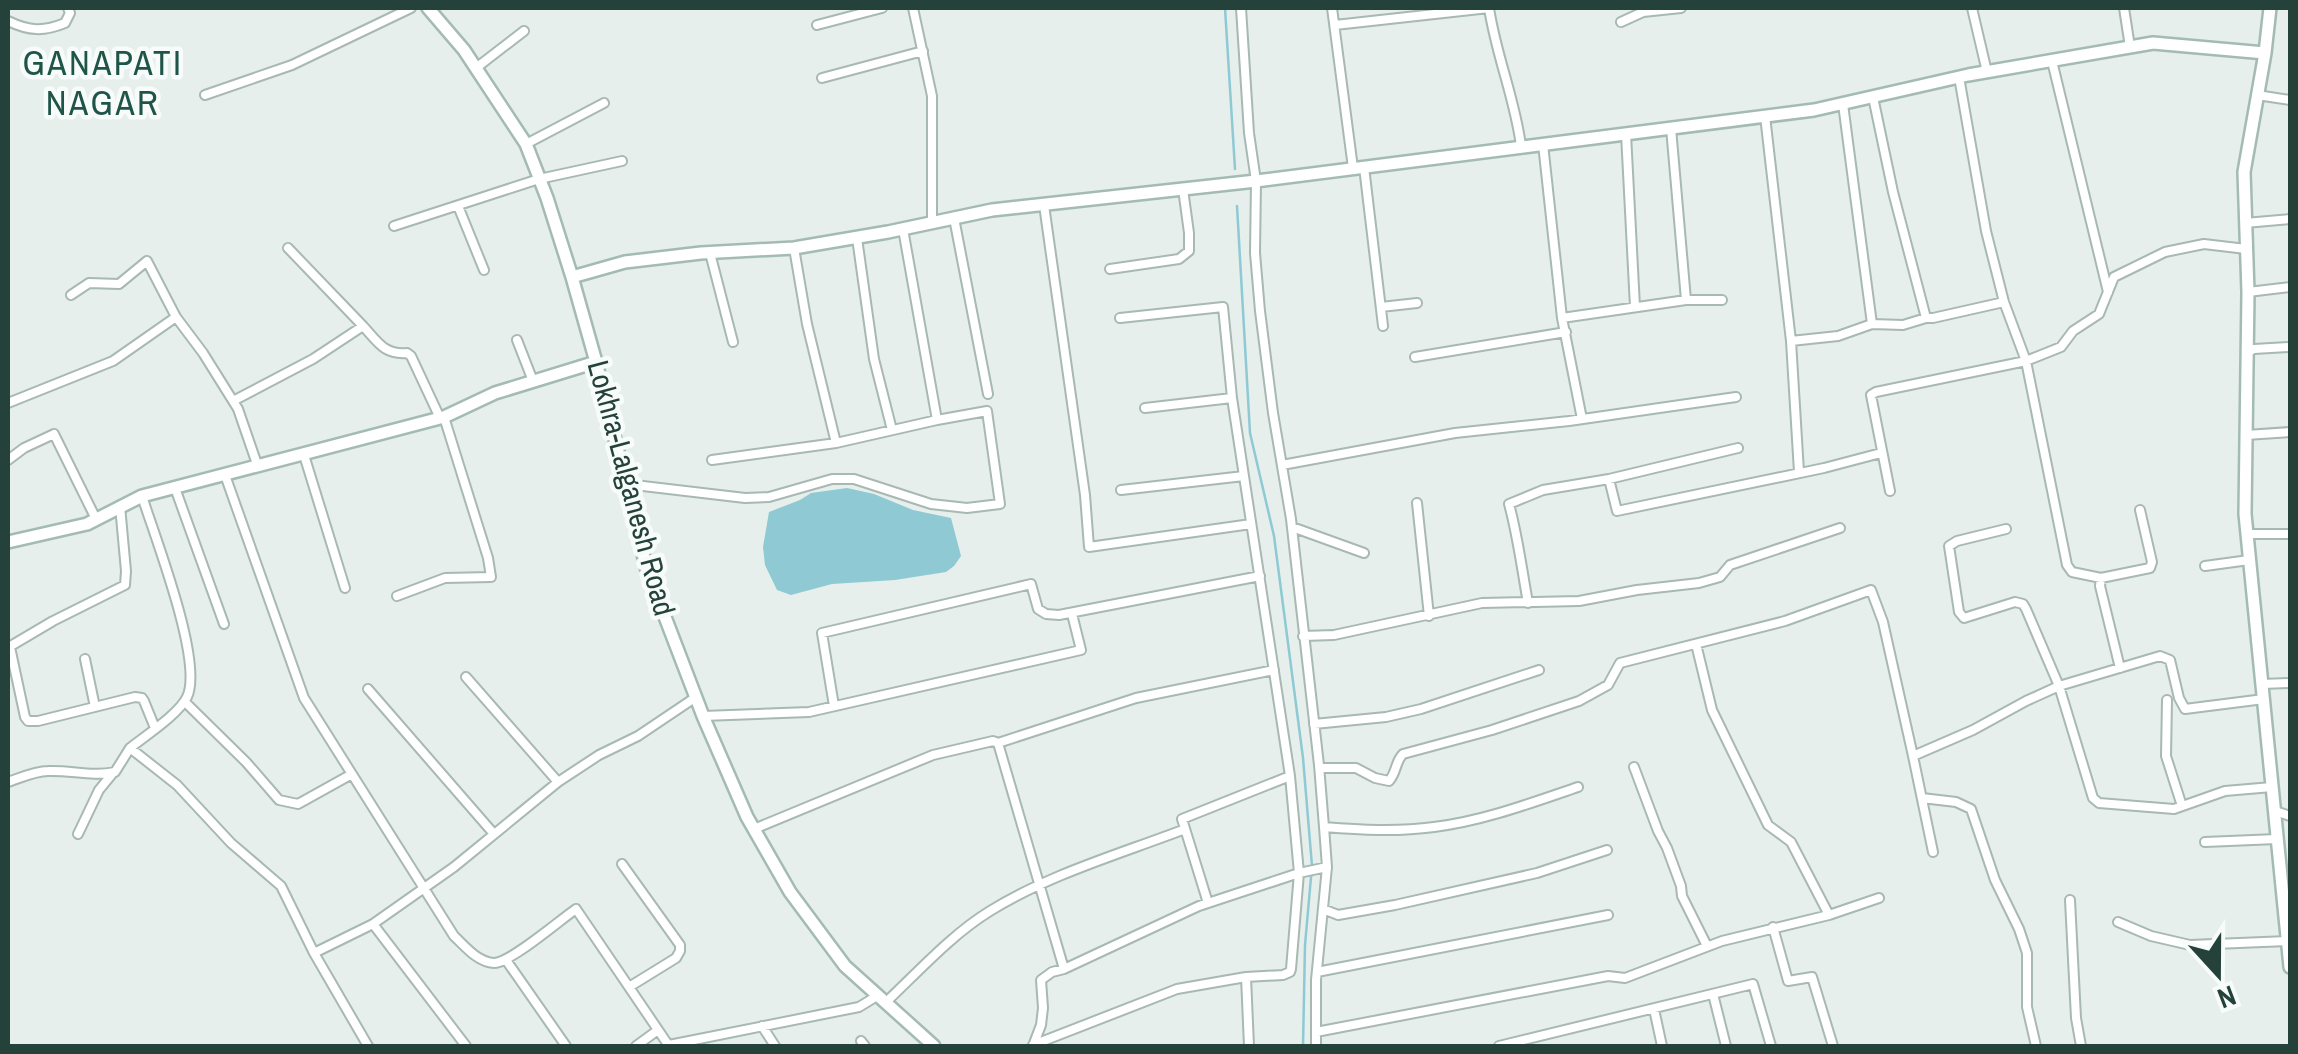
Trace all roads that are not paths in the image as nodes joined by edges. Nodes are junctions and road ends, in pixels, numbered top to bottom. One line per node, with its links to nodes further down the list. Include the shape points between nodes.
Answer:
1 (68, 8): 13 (street, via 65,23 50,29 28,30)
2 (411, 8): 26 (street, via 292,65)
3 (428, 8): 22 (street, Lokhra-Lalganesh Road)
4 (882, 8): 15 (street)
5 (913, 8): 19 (street)
6 (1241, 8): 41 (street)
7 (1332, 8): 16 (street)
8 (1489, 8): 16 (street); 37 (street)
9 (1681, 8): 14 (street)
10 (1972, 8): 23 (street)
11 (2124, 8): 18 (street)
12 (2270, 8): 20 (street)
13 (8, 21)
14 (1621, 22)
15 (817, 25)
16 (1335, 26): 39 (street)
17 (524, 31): 22 (street)
18 (2130, 47): 20 (street, via 2153,43); 21 (street)
19 (923, 51): 25 (street); 47 (street, via 932,96)
20 (2265, 53): 27 (street)
21 (2052, 61): 23 (street); 60 (street)
22 (476, 68): 35 (street, Lokhra-Lalganesh Road)
23 (1987, 72): 24 (street)
24 (1959, 77): 28 (street); 66 (street)
25 (822, 78)
26 (205, 95)
27 (2257, 95): 29 (street); 48 (street, via 2244,172)
28 (1873, 97): 31 (street); 72 (street)
29 (2290, 100)
30 (604, 103): 35 (street)
31 (1843, 104): 32 (street); 73 (street)
32 (1764, 116): 33 (street); 78 (street)
33 (1671, 128): 34 (street); 63 (street)
34 (1626, 134): 36 (street); 68 (street)
35 (526, 144): 40 (street, Lokhra-Lalganesh Road)
36 (1543, 144): 37 (street); 71 (street)
37 (1521, 146): 39 (street)
38 (622, 162): 40 (street)
39 (1359, 168): 41 (street); 67 (street)
40 (539, 179): 44 (street); 58 (street, Lokhra-Lalganesh Road)
41 (1256, 181): 42 (street); 104 (street, via 1260,311)
42 (1184, 189): 43 (street); 56 (street, via 1189,251 1179,259)
43 (1044, 205): 45 (street); 119 (street, via 1089,547)
44 (458, 206): 49 (street); 57 (street)
45 (954, 218): 47 (street); 86 (street)
46 (2290, 219): 48 (street)
47 (932, 223): 50 (street)
48 (2246, 223): 54 (street)
49 (394, 226)
50 (903, 229): 51 (street); 94 (street)
51 (857, 238): 53 (street); 95 (street)
52 (288, 248): 74 (street)
53 (794, 248): 55 (street); 98 (street)
54 (2246, 249): 60 (street, via 2204,244 2165,252 2114,277); 61 (street)
55 (710, 253): 58 (street, via 624,262); 79 (street)
56 (1110, 268)
57 (484, 270)
58 (572, 277): 84 (street, Lokhra-Lalganesh Road)
59 (2290, 287): 61 (street)
60 (2108, 292): 83 (street, via 2098,314 2061,347)
61 (2248, 292): 81 (street)
62 (71, 295): 69 (street, via 89,284 119,284 147,260)
63 (1686, 300): 64 (street); 68 (street)
64 (1722, 300)
65 (1417, 302): 67 (street)
66 (2004, 302): 72 (street); 83 (street)
67 (1380, 307): 75 (street)
68 (1634, 307): 71 (street)
69 (176, 317): 89 (street); 90 (street, via 113,361)
70 (1120, 318): 88 (street, via 1222,306)
71 (1562, 318): 76 (street)
72 (1926, 318): 73 (street)
73 (1872, 324): 78 (street)
74 (364, 326): 89 (street); 92 (street, via 387,351 411,356)
75 (1383, 326)
76 (1566, 332): 82 (street); 93 (street)
77 (517, 340): 85 (street)
78 (1790, 341): 106 (street)
79 (733, 342)
80 (2290, 347): 81 (street)
81 (2247, 352): 97 (street)
82 (1415, 357)
83 (2026, 361): 100 (street, via 1871,395); 130 (street, via 2067,565)
84 (596, 362): 85 (street); 110 (street, Lokhra-Lalganesh Road)
85 (533, 380): 92 (street)
86 (988, 394)
87 (1736, 397): 93 (street)
88 (1232, 398): 91 (street); 108 (street)
89 (233, 401): 105 (street)
90 (8, 403)
91 (1145, 408)
92 (442, 418): 101 (street); 132 (street, via 491,577 445,578)
93 (1582, 419): 104 (street)
94 (937, 420): 95 (street); 110 (street, via 986,411 1000,504 932,504 854,479 745,498)
95 (892, 430): 98 (street)
96 (2290, 432): 97 (street)
97 (2246, 434): 123 (street)
98 (836, 443): 103 (street)
99 (1738, 448): 109 (street)
100 (1881, 453): 106 (street); 113 (street)
101 (304, 454): 105 (street); 131 (street)
102 (8, 460): 118 (street, via 54,434)
103 (712, 460)
104 (1282, 464): 120 (street)
105 (258, 467): 107 (street)
106 (1799, 472): 109 (street, via 1617,511)
107 (226, 475): 111 (street); 164 (street, via 304,698)
108 (1244, 476): 112 (street); 119 (street)
109 (1608, 479): 133 (street, via 1543,490 1509,504)
110 (626, 484): 149 (street, Lokhra-Lalganesh Road, via 647,570)
111 (175, 488): 114 (street); 136 (street)
112 (1122, 490)
113 (1890, 491)
114 (142, 496): 116 (street); 152 (street, via 188,651)
115 (1417, 502): 135 (street)
116 (120, 506): 118 (street); 139 (street, via 125,585)
117 (2140, 510): 130 (street, via 2150,568)
118 (96, 519): 125 (street)
119 (1252, 524): 129 (street)
120 (1292, 527): 126 (street); 137 (street)
121 (1840, 528): 133 (street, via 1730,565 1720,577 1699,583)
122 (2006, 529): 147 (street, via 1949,546 1960,612 1964,618 2023,604)
123 (2247, 534): 124 (street); 127 (street)
124 (2290, 534)
125 (8, 542)
126 (1364, 553)
127 (2250, 560): 128 (street); 146 (street)
128 (2206, 566)
129 (1260, 576): 134 (street); 142 (street)
130 (2101, 578): 141 (street)
131 (345, 588)
132 (396, 596)
133 (1528, 603): 135 (street, via 1482,603)
134 (1072, 614): 153 (street, via 1081,650); 153 (street, via 1038,609 1031,584 822,633)
135 (1429, 616): 137 (street)
136 (224, 624)
137 (1303, 636): 156 (street)
138 (1696, 644): 160 (street, via 1870,590); 162 (street, via 1620,663 1608,686 1579,701 1403,754 1389,781 1356,768); 193 (street, via 1712,710 1768,825 1791,842)
139 (9, 647): 154 (street, via 28,721)
140 (85, 659): 154 (street)
141 (2120, 668): 147 (street); 150 (street, via 2160,656 2170,660 2186,709)
142 (1274, 670): 158 (street, via 1136,698); 165 (street)
143 (1539, 670): 156 (street, via 1422,710)
144 (466, 677): 167 (street)
145 (2290, 683): 146 (street)
146 (2262, 684): 150 (street)
147 (2059, 686): 160 (street); 171 (street, via 2098,803)
148 (368, 690): 178 (street)
149 (696, 697): 155 (street, Lokhra-Lalganesh Road); 167 (street)
150 (2264, 699): 169 (street)
151 (2167, 700): 171 (street, via 2166,756)
152 (186, 702): 157 (street); 164 (street, via 279,800 298,804)
153 (834, 706): 155 (street)
154 (95, 707): 157 (street, via 142,698)
155 (703, 716): 175 (street, Lokhra-Lalganesh Road)
156 (1314, 724): 162 (street)
157 (155, 728): 159 (street)
158 (998, 742): 175 (street, via 932,755); 186 (street)
159 (130, 748): 163 (street); 200 (street, via 282,886)
160 (1914, 756): 170 (street)
161 (1634, 767): 199 (street)
162 (1320, 768): 174 (street)
163 (114, 772): 166 (street, via 43,770); 177 (street)
164 (352, 774): 187 (street)
165 (1290, 776): 176 (street, via 1182,819); 185 (street)
166 (8, 782)
167 (558, 782): 178 (street)
168 (1578, 787): 174 (street, via 1435,827)
169 (2272, 787): 171 (street, via 2225,791); 172 (street)
170 (1922, 798): 182 (street); 228 (street, via 1970,809 2028,953 2027,1007)
171 (2182, 806)
172 (2275, 812): 173 (street); 179 (street)
173 (2290, 816)
174 (1324, 827): 184 (street)
175 (754, 829): 208 (street, Lokhra-Lalganesh Road, via 826,942)
176 (1185, 829): 186 (street); 190 (street)
177 (78, 834)
178 (494, 834): 187 (street)
179 (2278, 839): 180 (street); 191 (street)
180 (2204, 842)
181 (1607, 850): 192 (street, via 1395,905 1338,915)
182 (1932, 852)
183 (622, 864): 206 (street, via 680,945 676,958)
184 (1323, 868): 185 (street); 192 (street)
185 (1300, 873): 190 (street); 205 (street, via 1290,972)
186 (1039, 886): 203 (street); 208 (street, via 965,928)
187 (424, 889): 196 (street); 201 (street, via 475,956)
188 (1879, 898): 193 (street)
189 (2070, 900): 229 (street)
190 (1208, 902): 203 (street)
191 (2287, 906): 198 (street)
192 (1322, 909): 204 (street)
193 (1829, 914): 197 (street)
194 (1608, 915): 204 (street)
195 (2118, 922): 198 (street, via 2190,945)
196 (373, 924): 200 (street); 214 (street)
197 (1773, 927): 199 (street); 227 (street, via 1788,980 1812,977)
198 (2288, 940): 202 (street)
199 (1706, 946): 212 (street, via 1625,978)
200 (314, 952): 213 (street)
201 (506, 960): 206 (street, via 576,909); 215 (street)
202 (2290, 968)
203 (1064, 969): 220 (street, via 1041,980 1044,1008)
204 (1317, 972): 212 (street)
205 (1246, 977): 220 (street, via 1177,989); 221 (street)
206 (629, 987): 211 (street)
207 (1712, 994): 209 (street); 225 (street); 226 (street, via 1753,984)
208 (881, 1000): 210 (street); 219 (street, Lokhra-Lalganesh Road)
209 (1654, 1009): 223 (street); 224 (street)
210 (762, 1026): 217 (street); 218 (street)
211 (658, 1030): 216 (street); 217 (street)
212 (1316, 1032): 222 (street)
213 (368, 1046)
214 (466, 1046)
215 (566, 1046)
216 (636, 1046)
217 (669, 1046)
218 (776, 1046)
219 (934, 1046)
220 (1033, 1046)
221 (1248, 1046)
222 (1316, 1046)
223 (1499, 1046)
224 (1662, 1046)
225 (1726, 1046)
226 (1771, 1046)
227 (1833, 1046)
228 (2036, 1046)
229 (2081, 1046)

